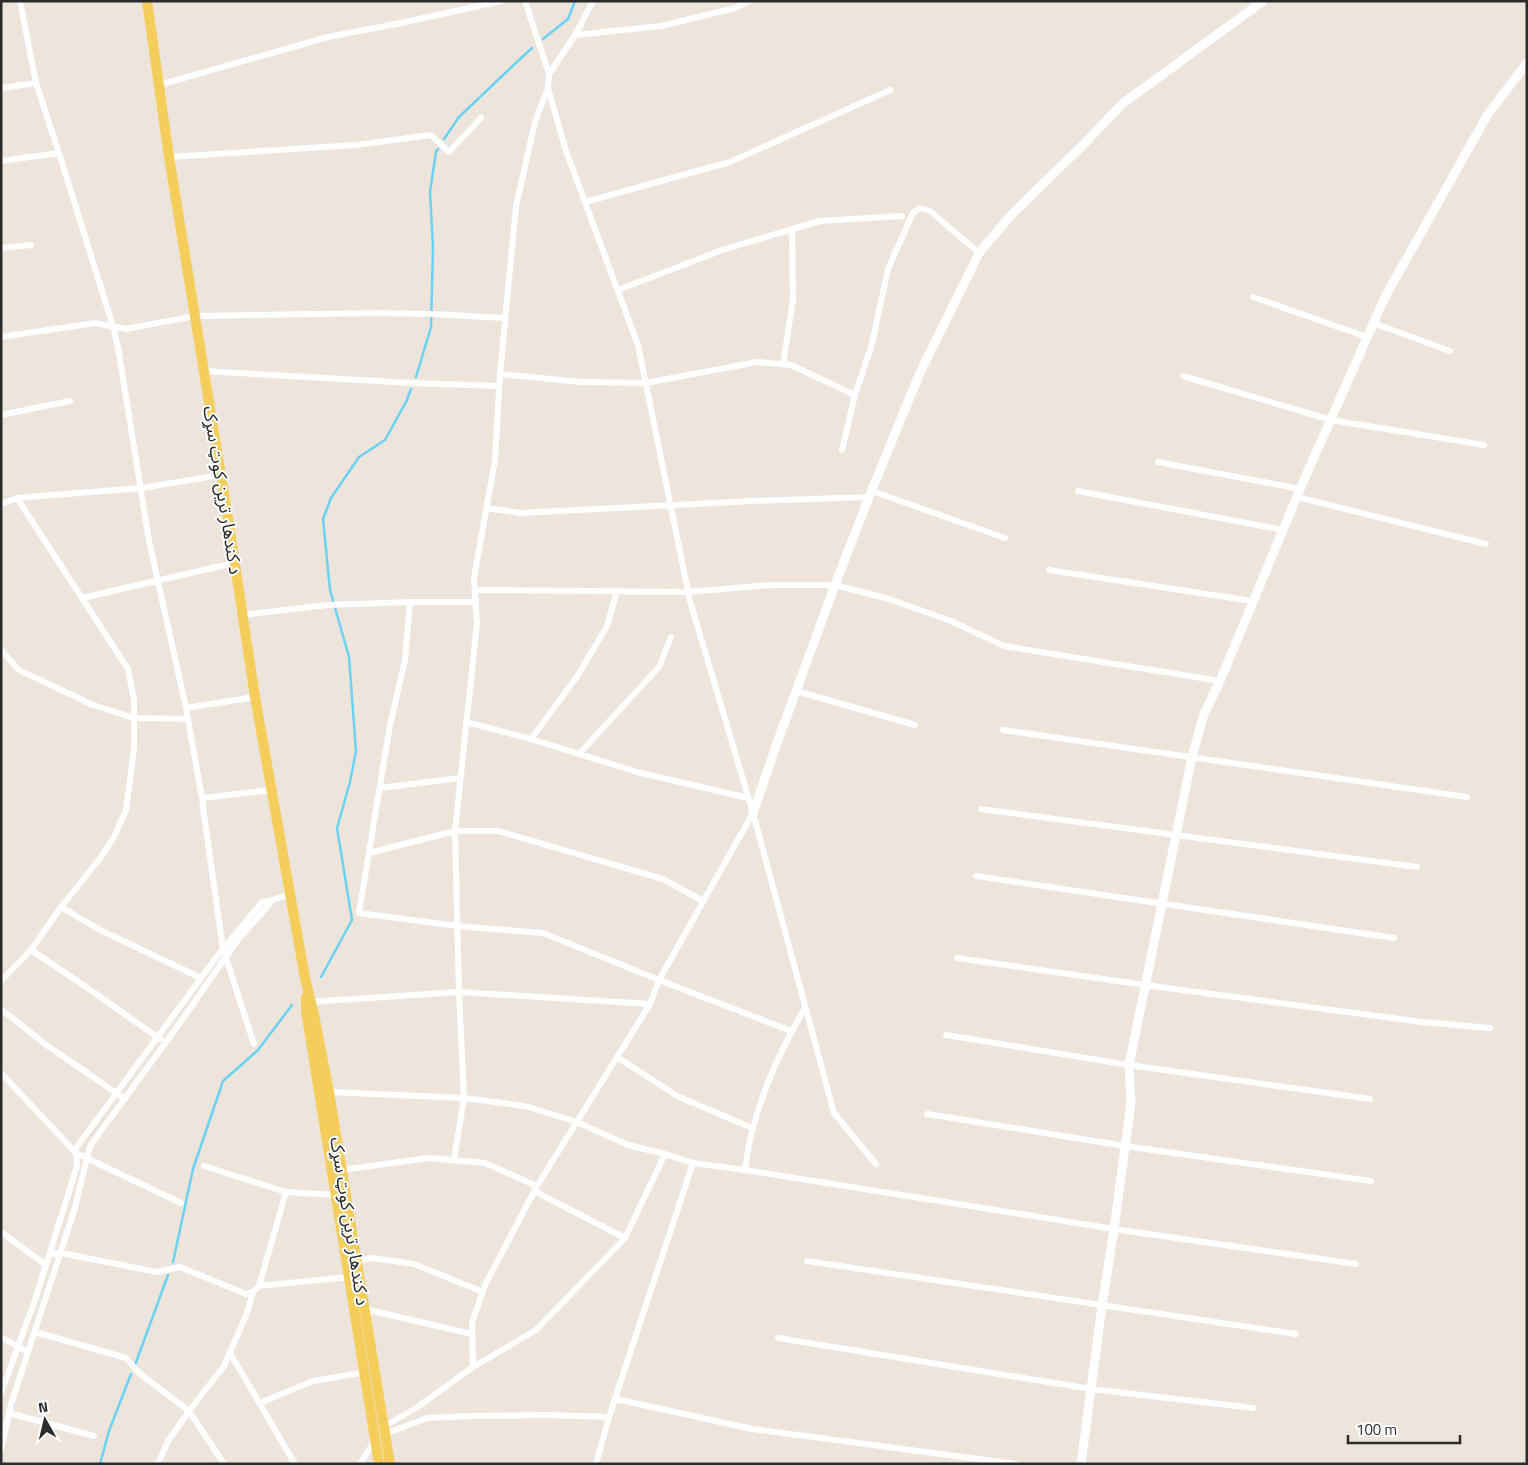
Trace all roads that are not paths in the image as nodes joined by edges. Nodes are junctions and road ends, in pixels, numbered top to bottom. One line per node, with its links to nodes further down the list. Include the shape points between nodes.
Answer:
1 (20, 1): 11 (street)
2 (147, 1): 12 (main road, د کندهار ترين کوټ سړک)
3 (500, 1): 12 (street, via 328,38)
4 (525, 1): 10 (street)
5 (593, 1): 8 (street)
6 (749, 1): 8 (street, via 735,8 661,26)
7 (1263, 1): 25 (street, via 1122,104 1012,214)
8 (575, 35): 10 (street)
9 (1527, 63): 30 (street, via 1488,114)
10 (549, 74): 14 (street)
11 (36, 83): 13 (street); 17 (street)
12 (159, 85): 18 (main road, د کندهار ترين کوټ سړک)
13 (1, 88)
14 (548, 88): 20 (street); 29 (street, via 535,122 516,206)
15 (890, 90): 20 (street, via 730,162)
16 (481, 118): 18 (street, via 450,152 431,135 356,145)
17 (59, 153): 19 (street); 31 (street)
18 (169, 157): 28 (main road, د کندهار ترين کوټ سړک)
19 (1, 161)
20 (585, 202): 26 (street)
21 (902, 216): 22 (street, via 820,221)
22 (792, 229): 26 (street, via 725,249); 35 (street, via 793,300)
23 (31, 245): 24 (street)
24 (1, 248)
25 (978, 253): 41 (street, via 930,211 920,208 913,213 888,269 872,344); 52 (street, via 919,375)
26 (618, 290): 39 (street, via 638,345)
27 (1253, 297): 33 (street)
28 (195, 316): 29 (street, via 432,314); 31 (street, via 126,329); 36 (main road, د کندهار ترين کوټ سړک)
29 (506, 318): 37 (street)
30 (1373, 324): 33 (street); 34 (street)
31 (113, 326): 32 (street, via 96,322); 49 (street)
32 (1, 337)
33 (1367, 337): 44 (street)
34 (1450, 351)
35 (783, 364): 39 (street, via 757,362); 41 (street)
36 (204, 371): 40 (street); 48 (main road, د کندهار ترين کوټ سړک)
37 (500, 374): 39 (street, via 580,382); 40 (street)
38 (1183, 376): 44 (street)
39 (646, 383): 55 (street)
40 (499, 386): 56 (street, via 495,460)
41 (855, 395): 46 (street)
42 (70, 402): 43 (street)
43 (1, 415)
44 (1331, 420): 45 (street); 51 (street)
45 (1484, 445)
46 (842, 450)
47 (1158, 462): 51 (street)
48 (221, 474): 49 (street); 60 (main road, د کندهار ترين کوټ سړک)
49 (141, 488): 53 (street); 62 (street)
50 (1078, 491): 57 (street)
51 (1299, 493): 57 (street); 59 (street)
52 (871, 494): 55 (street); 58 (street); 63 (street)
53 (17, 498): 54 (street); 67 (street)
54 (1, 504)
55 (671, 505): 56 (street, via 520,513); 66 (street)
56 (486, 508): 64 (street, via 474,578)
57 (1283, 530): 68 (street)
58 (1005, 538)
59 (1486, 544)
60 (234, 563): 62 (street); 71 (main road, د کندهار ترين کوټ سړک)
61 (1049, 570): 68 (street)
62 (158, 581): 67 (street); 77 (street)
63 (835, 585): 66 (street); 74 (street, via 889,599 951,621 1004,646); 75 (street)
64 (475, 590): 65 (street); 70 (street)
65 (617, 591): 66 (street); 83 (street, via 607,626 578,675)
66 (688, 592): 91 (street)
67 (82, 598): 78 (street, via 128,669)
68 (1252, 601): 74 (street)
69 (410, 602): 70 (street); 71 (street, via 328,605); 87 (street, via 405,660)
70 (476, 602): 80 (street, via 477,623)
71 (242, 615): 76 (main road, د کندهار ترين کوټ سړک)
72 (671, 637): 84 (street, via 659,667)
73 (1, 650): 78 (street, via 19,670 93,705)
74 (1220, 681): 85 (street, via 1204,714)
75 (796, 691): 81 (street); 93 (street)
76 (255, 698): 77 (street); 88 (main road, د کندهار ترين کوټ سړک)
77 (186, 708): 79 (street)
78 (134, 718): 79 (street); 103 (street, via 134,748 126,810 101,857)
79 (188, 719): 90 (street)
80 (466, 722): 83 (street); 86 (street)
81 (915, 726)
82 (1003, 730): 85 (street)
83 (531, 739): 84 (street)
84 (579, 754): 91 (street, via 637,772)
85 (1192, 757): 89 (street); 95 (street)
86 (460, 778): 87 (street); 94 (street)
87 (380, 788): 96 (street)
88 (271, 790): 90 (street); 99 (main road, د کندهار ترين کوټ سړک)
89 (1466, 797)
90 (202, 798): 106 (street)
91 (748, 798): 93 (street)
92 (981, 809): 95 (street)
93 (753, 813): 101 (street); 117 (street)
94 (455, 831): 96 (street); 101 (street, via 498,831 663,879); 104 (street)
95 (1176, 836): 97 (street); 102 (street)
96 (369, 853): 104 (street, via 359,913)
97 (1417, 867)
98 (976, 876): 102 (street)
99 (290, 894): 100 (street); 115 (main road, د کندهار ترين کوټ سړک)
100 (273, 900): 106 (street, via 262,902); 108 (street)
101 (703, 901): 111 (street)
102 (1162, 904): 105 (street); 113 (street)
103 (61, 907): 107 (street); 110 (street, via 100,930)
104 (457, 926): 111 (street, via 543,933); 114 (street)
105 (1394, 938)
106 (223, 949): 108 (street); 110 (street)
107 (31, 950): 112 (street); 122 (street)
108 (226, 957): 123 (street); 124 (street)
109 (957, 958): 113 (street)
110 (201, 978): 122 (street)
111 (659, 980): 116 (street); 120 (street)
112 (1, 981)
113 (1145, 985): 119 (street); 126 (street)
114 (458, 992): 115 (street); 116 (street); 130 (street)
115 (308, 1002): 128 (main road, د کندهار ترين کوټ سړک); 149 (main road, د کندهار ترين کوټ سړک, via 306,1011)
116 (650, 1004): 125 (street)
117 (805, 1008): 120 (street); 142 (street, via 834,1113)
118 (1, 1009): 129 (street)
119 (1490, 1028)
120 (791, 1031): 135 (street)
121 (946, 1035): 126 (street)
122 (157, 1038): 123 (street); 129 (street)
123 (165, 1043): 131 (street)
124 (254, 1044)
125 (617, 1057): 134 (street); 135 (street, via 679,1097)
126 (1129, 1066): 132 (street); 136 (street, via 1131,1103)
127 (1, 1073): 137 (street)
128 (329, 1092): 130 (street); 144 (main road, د کندهار ترين کوټ سړک)
129 (116, 1093): 131 (street); 137 (street, via 76,1148)
130 (464, 1098): 134 (street, via 525,1106); 140 (street)
131 (124, 1099): 139 (street, via 90,1146)
132 (1370, 1099)
133 (927, 1114): 136 (street)
134 (577, 1122): 138 (street, via 628,1145); 147 (street)
135 (752, 1128): 145 (street)
136 (1125, 1146): 146 (street); 151 (street)
137 (76, 1153): 139 (street); 155 (street, via 78,1166)
138 (666, 1154): 141 (street); 153 (street)
139 (87, 1158): 150 (street); 154 (street)
140 (454, 1160): 144 (street, via 429,1158); 147 (street, via 485,1163)
141 (693, 1163): 145 (street); 178 (street)
142 (876, 1164)
143 (204, 1166): 148 (street)
144 (341, 1170): 157 (main road, د کندهار ترين کوټ سړک)
145 (745, 1170): 151 (street)
146 (1371, 1181)
147 (536, 1189): 153 (street); 163 (street)
148 (286, 1192): 149 (street); 161 (street)
149 (335, 1195): 160 (main road, د کندهار ترين کوټ سړک)
150 (181, 1203)
151 (1114, 1229): 158 (street); 164 (street)
152 (1, 1232): 159 (street)
153 (625, 1238): 174 (street, via 536,1330)
154 (60, 1253): 155 (street); 162 (street, via 157,1272 180,1267 246,1294); 166 (street)
155 (50, 1254): 159 (street)
156 (807, 1260): 164 (street)
157 (356, 1261): 163 (street, via 374,1258 414,1264); 165 (main road, د کندهار ترين کوټ سړک)
158 (1356, 1264)
159 (46, 1265): 171 (street)
160 (349, 1277): 161 (street); 175 (main road, د کندهار ترين کوټ سړک)
161 (259, 1286): 162 (street)
162 (253, 1292): 173 (street)
163 (483, 1292): 167 (street, via 472,1323)
164 (1102, 1306): 168 (street); 176 (street)
165 (364, 1309): 167 (street); 184 (main road, د کندهار ترين کوټ سړک)
166 (35, 1332): 172 (street); 181 (street, via 126,1358 139,1374)
167 (472, 1334): 174 (street)
168 (1296, 1334)
169 (1, 1337): 171 (street)
170 (778, 1338): 176 (street)
171 (18, 1347): 172 (street); 177 (street)
172 (28, 1352): 182 (street)
173 (230, 1353): 179 (street); 181 (street, via 224,1366)
174 (473, 1367): 184 (street)
175 (364, 1372): 179 (street, via 313,1381); 186 (main road, د کندهار ترين کوټ سړک)
176 (1091, 1389): 180 (street); 196 (street)
177 (1, 1393)
178 (616, 1399): 183 (street); 195 (street, via 752,1429)
179 (260, 1404): 190 (street)
180 (1252, 1408)
181 (188, 1411): 188 (street, via 168,1441); 189 (street)
182 (9, 1413): 185 (street); 187 (street)
183 (609, 1416): 184 (street, via 427,1418); 194 (street)
184 (384, 1431): 193 (main road, د کندهار ترين کوټ سړک)
185 (94, 1436)
186 (375, 1440): 191 (street); 192 (main road, د کندهار ترين کوټ سړک)
187 (1, 1450)
188 (158, 1464)
189 (224, 1464)
190 (295, 1464)
191 (360, 1464)
192 (379, 1464)
193 (390, 1464)
194 (596, 1464)
195 (1016, 1464)
196 (1081, 1464)

